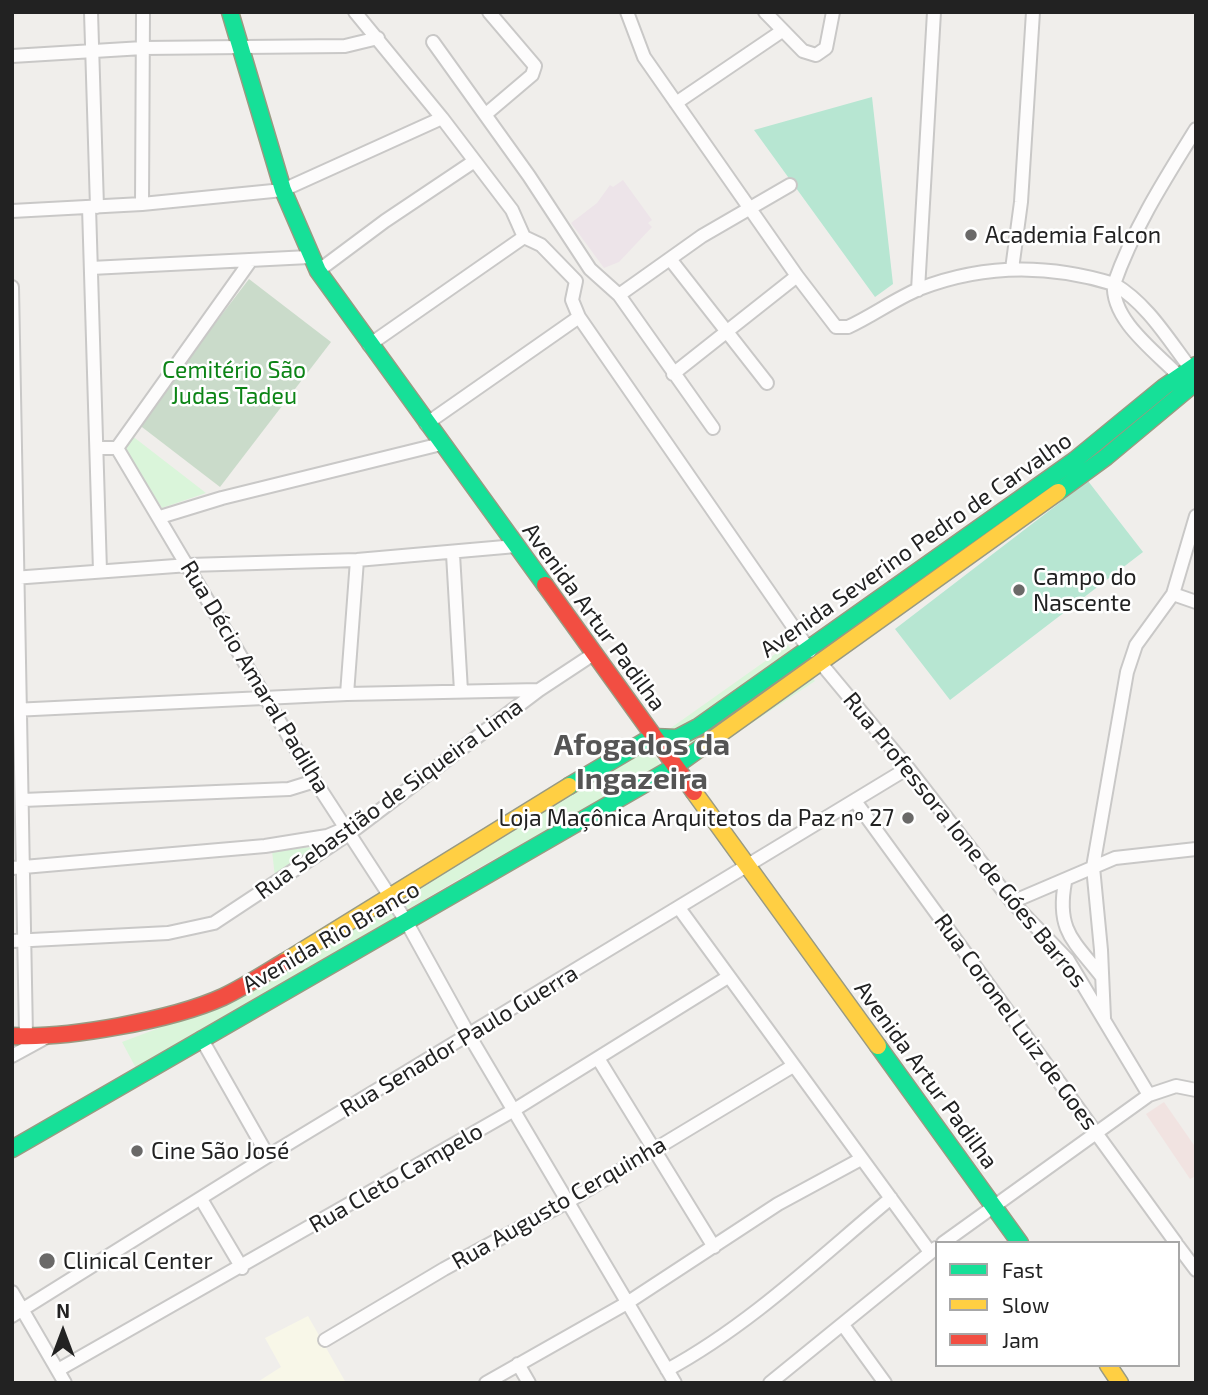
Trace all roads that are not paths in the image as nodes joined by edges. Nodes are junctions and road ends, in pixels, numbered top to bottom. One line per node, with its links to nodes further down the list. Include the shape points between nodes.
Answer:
1 (91, 12): 16 (street)
2 (143, 12): 15 (street)
3 (230, 12): 14 (main road, Avenida Artur Padilha)
4 (355, 12): 12 (street)
5 (489, 12): 19 (street, via 535,66 532,75)
6 (626, 12): 18 (street, via 638,47)
7 (765, 12): 11 (street)
8 (833, 12): 11 (street, via 821,54 809,54)
9 (934, 12): 43 (street)
10 (1033, 12): 37 (street)
11 (782, 31): 18 (street)
12 (378, 38): 14 (street, via 345,46); 20 (street)
13 (433, 42): 19 (street)
14 (240, 46): 15 (street); 26 (main road, Avenida Artur Padilha)
15 (143, 48): 16 (street); 27 (street)
16 (91, 50): 17 (street); 28 (street)
17 (12, 56)
18 (676, 103): 29 (street)
19 (486, 114): 36 (street)
20 (442, 118): 24 (street); 26 (street)
21 (1196, 130): 23 (street)
22 (1196, 146): 23 (street)
23 (1180, 152): 41 (street, via 1124,256)
24 (473, 162): 31 (street, via 512,210); 38 (street)
25 (790, 185): 29 (street)
26 (283, 190): 27 (street); 32 (main road, Avenida Artur Padilha)
27 (142, 204): 28 (street)
28 (93, 207): 30 (street); 35 (street)
29 (749, 207): 33 (street); 39 (street)
30 (12, 211)
31 (524, 237): 40 (street, via 541,245); 47 (street)
32 (309, 257): 34 (street); 38 (main road, Avenida Artur Padilha)
33 (670, 259): 44 (street); 46 (street)
34 (251, 260): 35 (street); 55 (street)
35 (91, 268): 54 (street)
36 (590, 269): 40 (street); 44 (street)
37 (1013, 269): 41 (street, via 1064,271); 43 (street, via 960,277)
38 (318, 271): 47 (main road, Avenida Artur Padilha)
39 (797, 276): 43 (street, via 831,323 842,328); 46 (street)
40 (576, 281): 45 (street, Rua Professora Ione de Góes Barros, via 572,300)
41 (1114, 284): 48 (street, via 1132,294 1146,310); 48 (street, via 1113,295 1124,317)
42 (12, 287): 56 (street)
43 (918, 290)
44 (619, 295): 49 (street)
45 (579, 317): 51 (street); 67 (street, Rua Professora Ione de Góes Barros)
46 (726, 331): 49 (street); 50 (street)
47 (369, 345): 51 (main road, Avenida Artur Padilha)
48 (1191, 373): 67 (main road, Avenida Severino Pedro de Carvalho, via 1106,457)
49 (673, 374): 52 (street)
50 (767, 383)
51 (426, 424): 53 (main road, Avenida Artur Padilha)
52 (713, 428)
53 (441, 444): 58 (street); 59 (main road, Avenida Artur Padilha)
54 (98, 448): 55 (street); 63 (street)
55 (117, 448): 58 (street, Rua Décio Amaral Padilha)
56 (15, 459): 64 (street)
57 (1196, 516): 65 (street)
58 (160, 517): 62 (street, Rua Décio Amaral Padilha)
59 (516, 546): 60 (street); 68 (main road, Avenida Artur Padilha)
60 (453, 554): 61 (street); 70 (street)
61 (357, 561): 62 (street); 71 (street)
62 (189, 565): 63 (street); 72 (street, Rua Décio Amaral Padilha)
63 (100, 571): 64 (street)
64 (15, 578): 73 (street)
65 (1173, 594): 66 (street); 83 (street, via 1131,656)
66 (1196, 602)
67 (821, 652): 74 (main road, Avenida Severino Pedro de Carvalho, via 686,734 672,739); 75 (main road, Avenida Severino Pedro de Carvalho); 76 (street, Rua Professora Ione de Góes Barros)
68 (592, 655): 69 (street, Rua Sebastião de Siqueira Lima); 74 (main road, Avenida Artur Padilha)
69 (540, 690): 70 (street); 80 (street, Rua Sebastião de Siqueira Lima)
70 (461, 691): 71 (street)
71 (348, 694): 72 (street)
72 (268, 698): 73 (street); 77 (street, Rua Décio Amaral Padilha)
73 (16, 710): 78 (street)
74 (652, 737): 75 (main road, Avenida Artur Padilha); 86 (main road, Avenida Rio Branco)
75 (674, 767): 82 (main road, Avenida Artur Padilha); 89 (main road, Avenida Rio Branco)
76 (908, 768): 79 (street, Rua Senador Paulo Guerra); 87 (street, Rua Professora Ione de Góes Barros)
77 (316, 780): 78 (street, via 289,789); 80 (street, Rua Décio Amaral Padilha)
78 (23, 800): 84 (street)
79 (855, 801): 82 (street, Rua Senador Paulo Guerra); 104 (street, Rua Coronel Luiz de Goes)
80 (348, 830): 84 (street, via 265,846); 86 (street, Rua Décio Amaral Padilha); 90 (street, Rua Sebastião de Siqueira Lima, via 214,923 168,933)
81 (1196, 849): 83 (street, via 1128,854)
82 (745, 867): 88 (street, Rua Senador Paulo Guerra); 112 (main road, Avenida Artur Padilha)
83 (1093, 867): 85 (street); 92 (street)
84 (18, 868): 90 (street)
85 (1065, 882): 87 (street); 92 (street, via 1060,911 1063,924)
86 (391, 897): 89 (street, Rua Décio Amaral Padilha); 96 (main road, Avenida Rio Branco, via 221,998 173,1014)
87 (1012, 902): 93 (street, Rua Professora Ione de Góes Barros, via 1068,960)
88 (679, 908): 91 (street); 95 (street, Rua Senador Paulo Guerra)
89 (406, 921): 95 (street, Rua Décio Amaral Padilha); 97 (main road, Avenida Rio Branco)
90 (19, 941): 94 (street)
91 (728, 977): 99 (street, Rua Cleto Campelo); 100 (street)
92 (1102, 977): 93 (street)
93 (1104, 1022): 102 (street, Rua Professora Ione de Góes Barros)
94 (19, 1035): 96 (main road, Avenida Rio Branco)
95 (469, 1035): 103 (street, Rua Décio Amaral Padilha); 107 (street, Rua Senador Paulo Guerra)
96 (46, 1038): 98 (street)
97 (201, 1038): 105 (main road, Avenida Rio Branco); 107 (street)
98 (12, 1056)
99 (599, 1060): 103 (street, Rua Cleto Campelo); 106 (street)
100 (793, 1066): 106 (street, Rua Augusto Cerquinha); 108 (street)
101 (1196, 1090): 102 (street, via 1176,1086)
102 (1149, 1095): 104 (street)
103 (514, 1110): 111 (street, Rua Décio Amaral Padilha); 119 (street, Rua Cleto Campelo)
104 (1097, 1132): 112 (street); 115 (street, Rua Coronel Luiz de Goes)
105 (12, 1149)
106 (655, 1150): 111 (street, Rua Augusto Cerquinha); 116 (street)
107 (268, 1156): 110 (street, Rua Senador Paulo Guerra)
108 (861, 1159): 109 (street); 116 (street, via 778,1203)
109 (891, 1198): 118 (street); 129 (street, via 772,1298)
110 (201, 1199): 119 (street); 123 (street, Rua Senador Paulo Guerra)
111 (569, 1201): 122 (street, Rua Décio Amaral Padilha); 125 (street, Rua Augusto Cerquinha)
112 (993, 1205): 113 (street); 114 (main road, Avenida Artur Padilha)
113 (946, 1241)
114 (1019, 1241)
115 (1175, 1241)
116 (714, 1247): 122 (street)
117 (1180, 1248): 120 (street, Rua Coronel Luiz de Goes)
118 (934, 1250): 124 (street)
119 (242, 1268): 128 (street, Rua Cleto Campelo)
120 (1196, 1270)
121 (12, 1292): 123 (street)
122 (627, 1303): 126 (street); 129 (street, Rua Décio Amaral Padilha)
123 (17, 1313): 128 (street)
124 (843, 1325): 134 (street); 135 (street)
125 (325, 1340)
126 (518, 1364): 131 (street); 132 (street)
127 (1109, 1367): 136 (main road)
128 (58, 1370): 130 (street)
129 (667, 1370): 133 (street, Rua Décio Amaral Padilha)
130 (65, 1383)
131 (486, 1383)
132 (529, 1383)
133 (675, 1383)
134 (770, 1383)
135 (885, 1383)
136 (1120, 1383)

